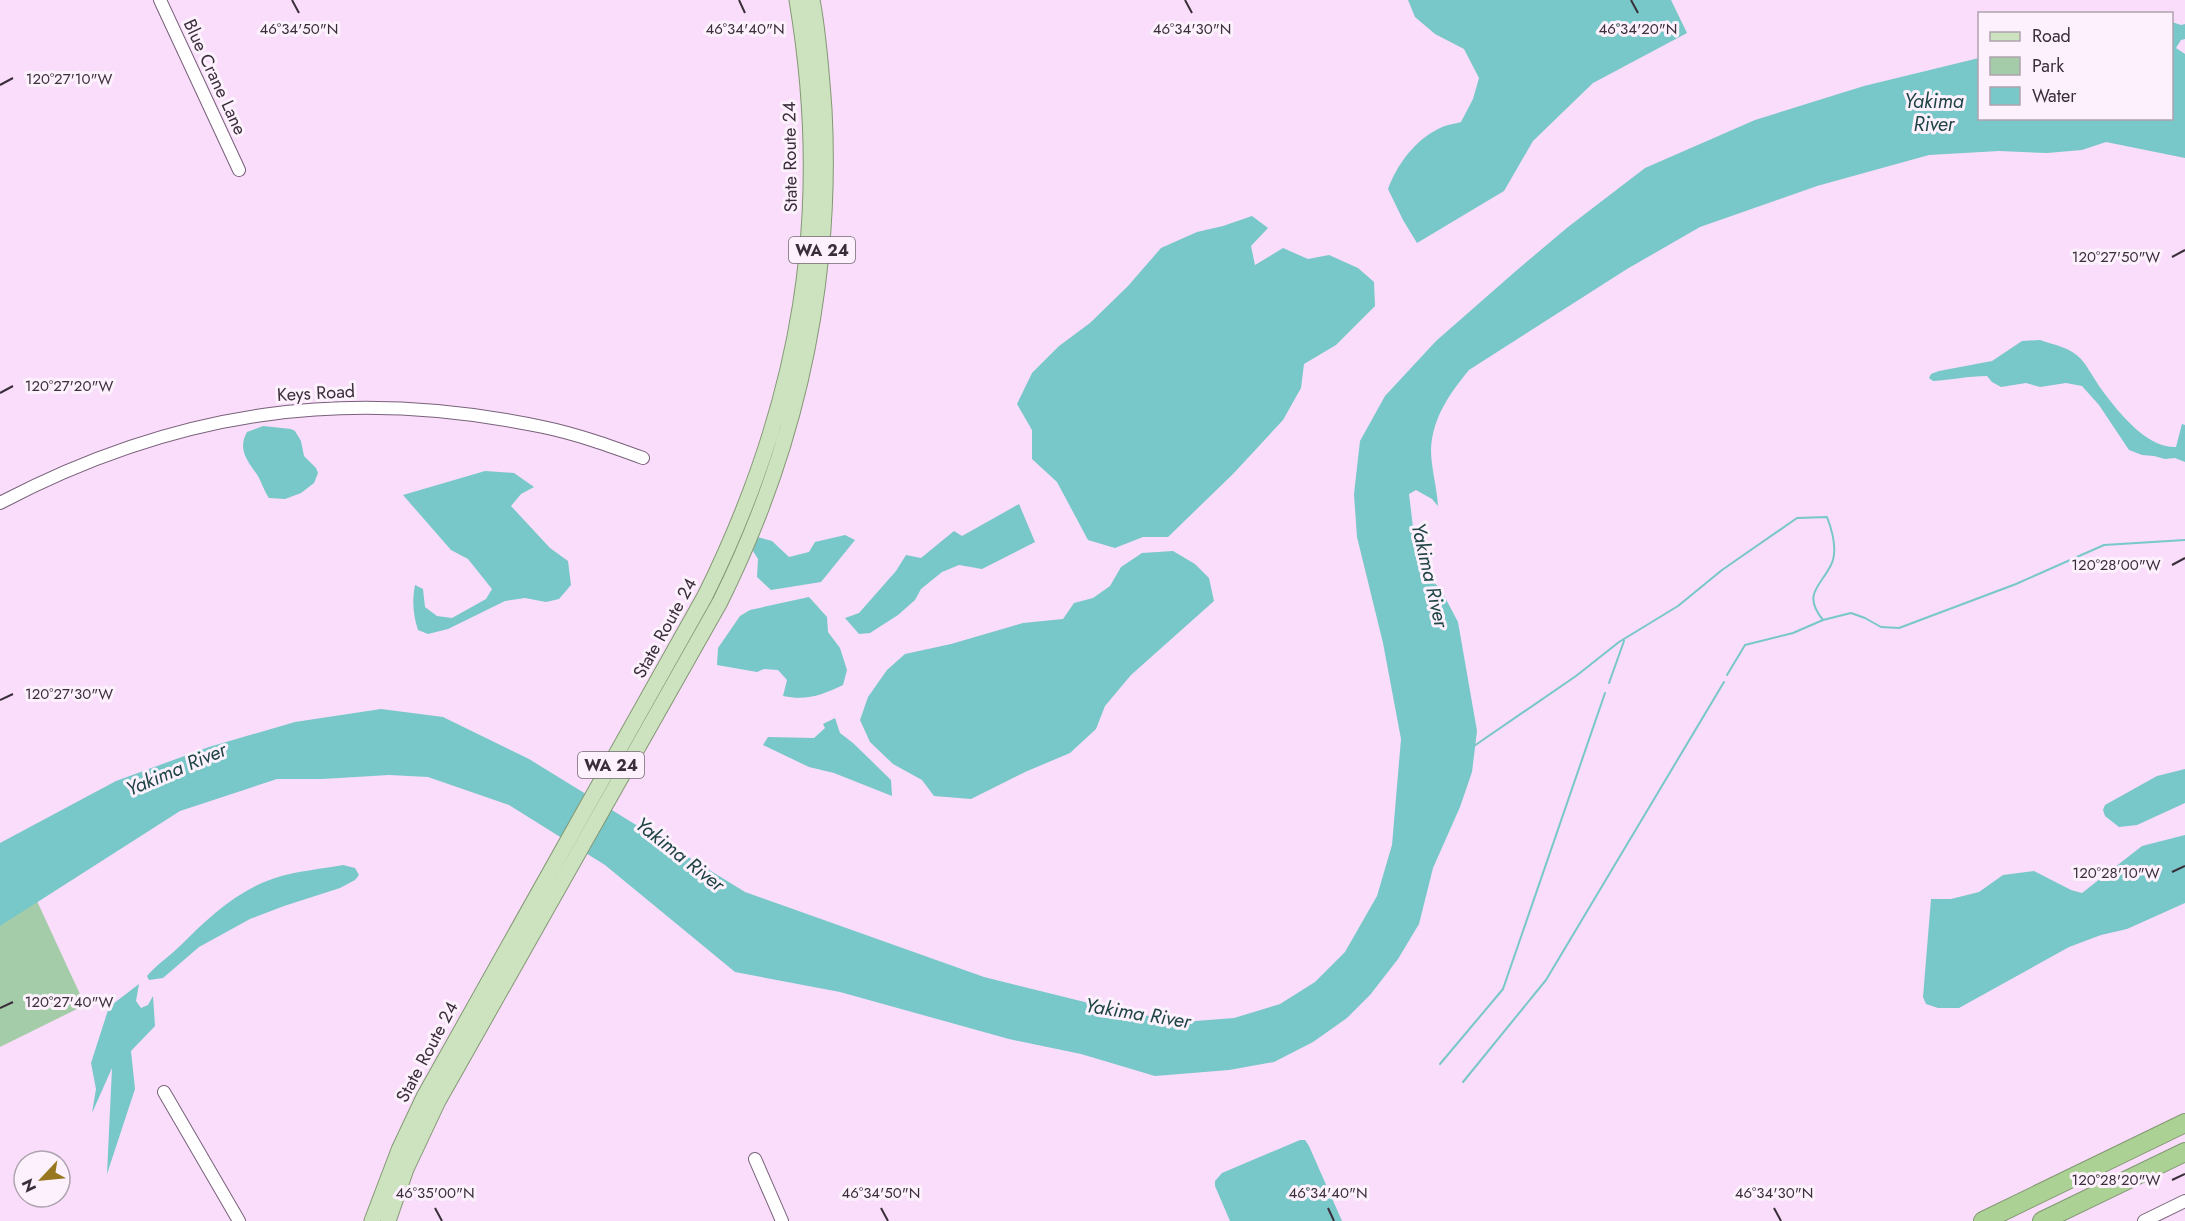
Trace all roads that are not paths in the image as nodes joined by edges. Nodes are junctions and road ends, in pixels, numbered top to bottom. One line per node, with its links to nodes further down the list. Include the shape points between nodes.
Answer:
1 (159, 0): 4 (street, Blue Crane Lane)
2 (797, 0): 6 (main road, State Route 24 / WA 24, via 808,83 810,228 805,279)
3 (812, 0): 6 (main road, State Route 24 / WA 24, via 825,132 822,257 804,368 782,450)
4 (239, 170)
5 (643, 458): 7 (street, Keys Road, via 544,427 470,414 381,407 304,410 174,433 122,449)
6 (760, 491): 8 (main road, State Route 24 / WA 24, via 720,602)
7 (0, 503)
8 (463, 1041): 15 (main road, State Route 24 / WA 24, via 399,1150); 16 (main road, State Route 24 / WA 24)
9 (164, 1092): 14 (street)
10 (2185, 1123): 18 (highway)
11 (2185, 1152): 19 (highway)
12 (755, 1159): 17 (street)
13 (2185, 1201): 20 (street)
14 (239, 1221)
15 (372, 1221)
16 (388, 1221)
17 (782, 1221)
18 (1983, 1221)
19 (2042, 1221)
20 (2144, 1221)

